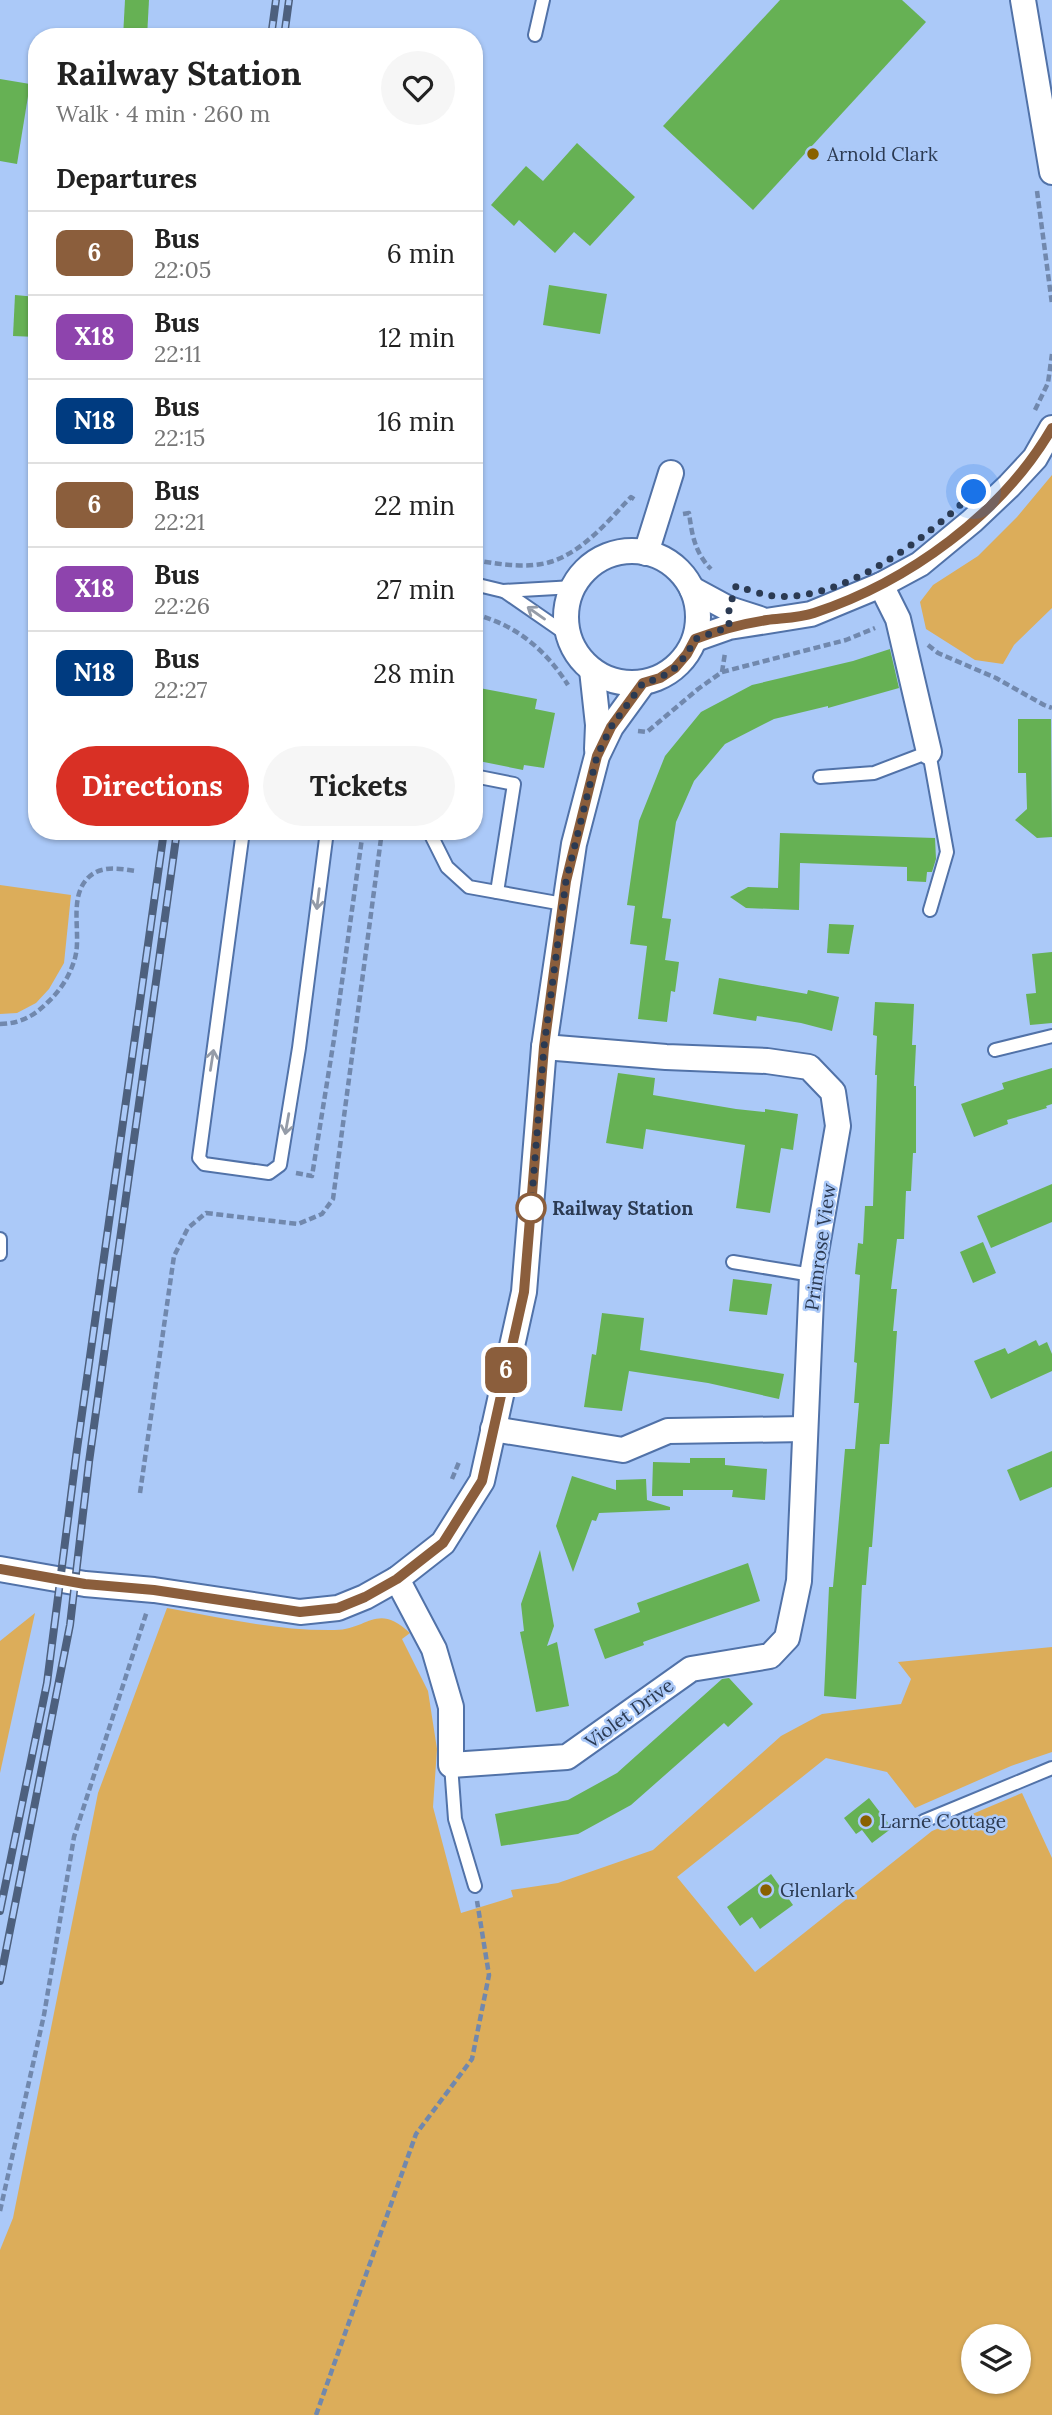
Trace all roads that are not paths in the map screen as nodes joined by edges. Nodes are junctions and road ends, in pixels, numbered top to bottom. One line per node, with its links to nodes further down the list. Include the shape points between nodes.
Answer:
1 (543, 0): 3 (lane)
2 (1026, 3): 4 (street)
3 (535, 35)
4 (1052, 172)
5 (1043, 420): 8 (street, via 1035,458 972,521 920,564)
6 (671, 473): 7 (street)
7 (646, 553): 10 (street, via 621,553 597,562); 11 (street, via 665,560)
8 (881, 585): 13 (street, via 811,614); 18 (street, via 898,619)
9 (483, 586): 12 (lane)
10 (574, 587): 12 (lane); 14 (street, via 566,620)
11 (692, 590): 13 (street); 15 (street, via 697,605)
12 (503, 591): 14 (lane, one-way to 12)
13 (764, 620): 15 (street)
14 (569, 636): 16 (street)
15 (695, 639): 17 (street, via 675,668)
16 (592, 670): 17 (street, via 607,679); 19 (street)
17 (643, 683): 19 (street, via 611,727)
18 (929, 752): 20 (lane, via 874,773); 27 (lane, via 947,852)
19 (597, 756): 26 (street)
20 (820, 777)
21 (483, 778): 25 (lane, via 514,784)
22 (242, 840): 23 (lane, one-way to 22, via 290,1111 280,1165 269,1173 204,1164 198,1158)
23 (326, 840)
24 (434, 840): 25 (lane, via 447,867 469,887)
25 (497, 892): 26 (lane)
26 (563, 904): 29 (street)
27 (930, 910)
28 (1052, 1036): 30 (lane)
29 (544, 1047): 34 (street, Primrose View, via 809,1067 833,1092 838,1126); 35 (street, via 524,1292)
30 (995, 1050)
31 (0, 1239): 32 (lane)
32 (0, 1254)
33 (733, 1262): 34 (lane)
34 (812, 1275): 36 (street, Primrose View)
35 (493, 1429): 36 (street, via 623,1450 668,1431); 38 (street, via 482,1481 443,1543)
36 (805, 1429): 39 (street, Violet Drive, via 799,1581 786,1638 770,1656 691,1669 567,1757)
37 (0, 1569): 38 (street, via 300,1612 338,1608)
38 (397, 1579): 39 (street, via 434,1649 451,1707)
39 (451, 1765): 42 (lane, via 455,1819)
40 (1052, 1768): 41 (lane)
41 (925, 1821)
42 (475, 1886)

